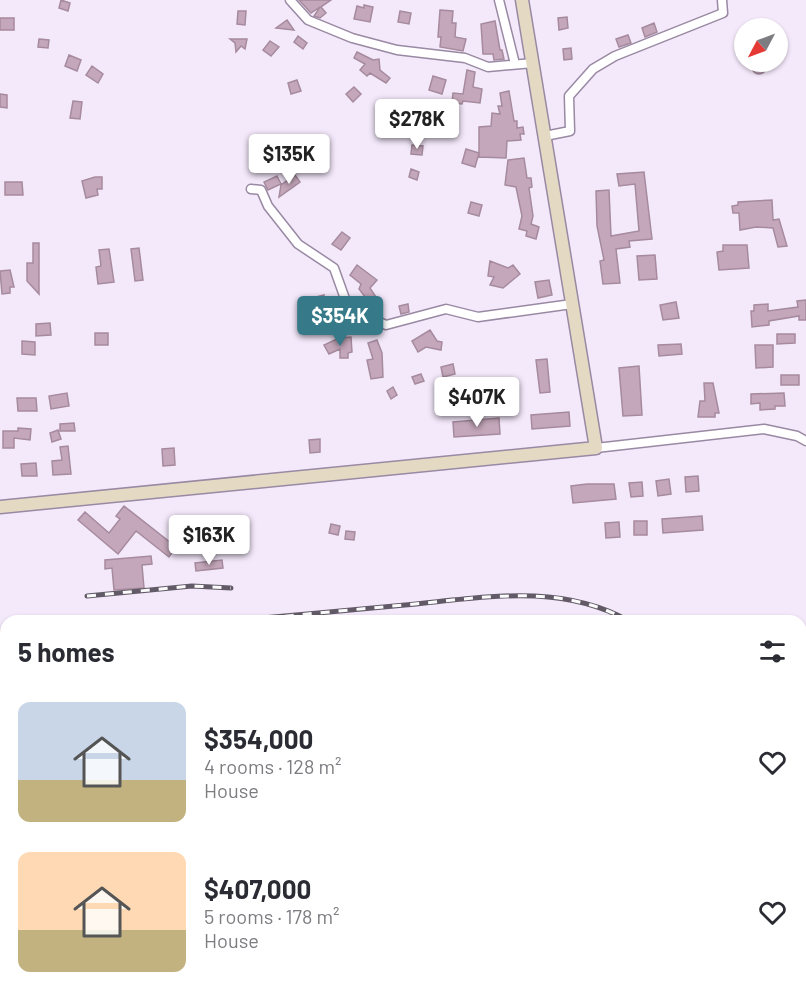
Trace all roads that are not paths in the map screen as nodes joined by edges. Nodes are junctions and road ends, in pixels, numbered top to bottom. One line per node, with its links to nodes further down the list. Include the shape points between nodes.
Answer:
1 (290, 0): 6 (street, via 308,20 352,38 397,50 465,58 488,67)
2 (499, 0): 6 (street)
3 (522, 0): 5 (street)
4 (722, 0): 7 (street, via 723,13 592,69 569,96 570,131)
5 (533, 63): 6 (street); 7 (street)
6 (515, 64)
7 (545, 136): 9 (street)
8 (250, 189): 9 (street, via 261,190 268,206 298,244 334,268 348,307 386,325 446,309 478,316)
9 (572, 304): 11 (street)
10 (806, 441): 11 (street, via 764,429)
11 (596, 448): 12 (street)
12 (0, 507)

